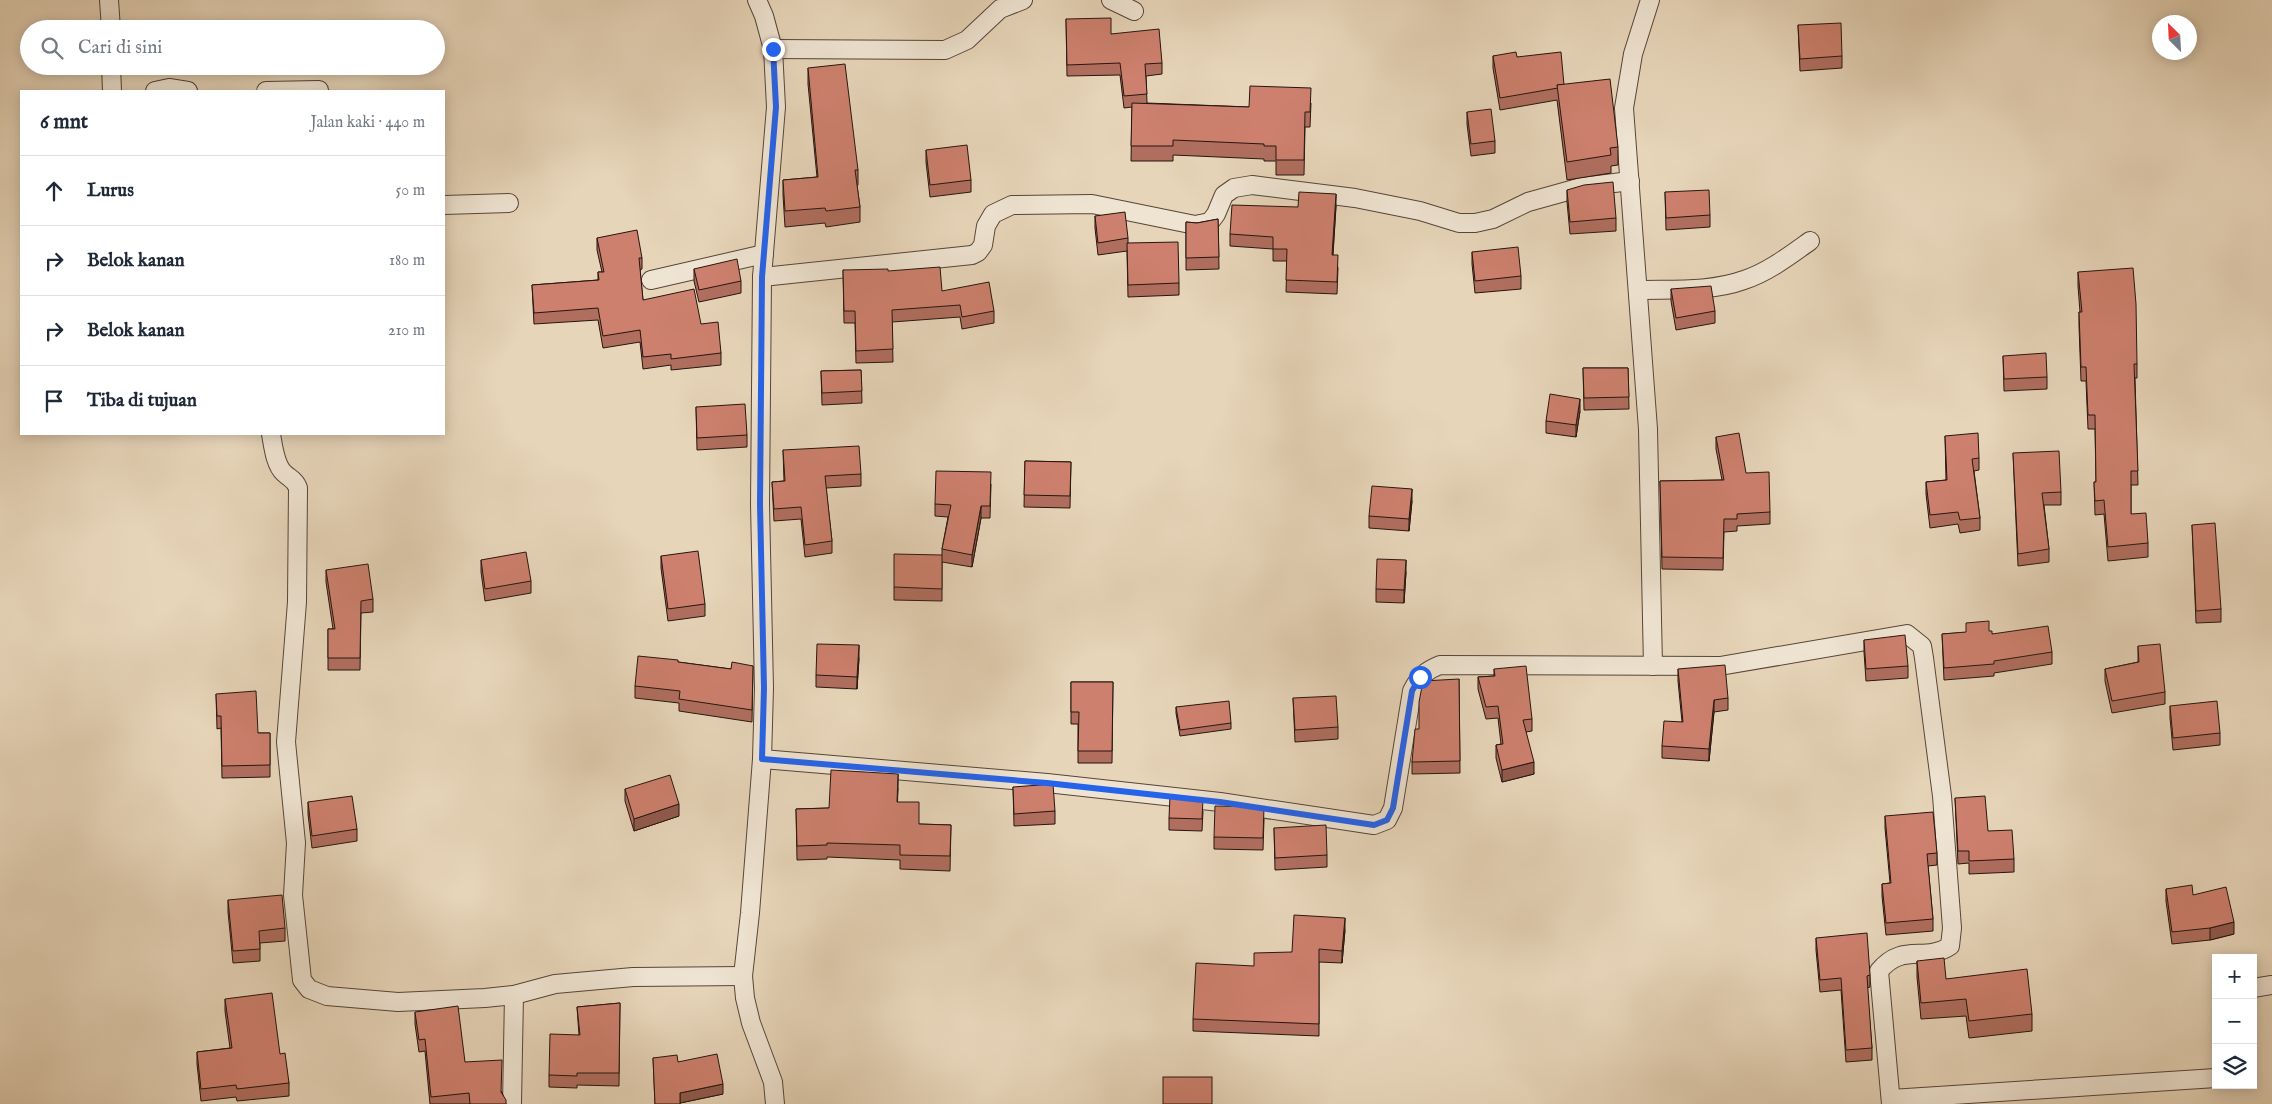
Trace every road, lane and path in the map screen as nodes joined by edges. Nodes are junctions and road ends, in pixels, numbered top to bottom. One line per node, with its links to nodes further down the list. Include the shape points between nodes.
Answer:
1 (109, 0): 7 (street)
2 (757, 0): 8 (street)
3 (1023, 0): 8 (street, via 1000,9 967,40 945,50)
4 (1111, 0): 6 (street)
5 (1650, 0): 13 (street, via 1633,54 1624,108)
6 (1134, 11)
7 (110, 20)
8 (773, 49): 17 (street, via 776,107)
9 (111, 75): 10 (street)
10 (112, 90)
11 (160, 90): 12 (street)
12 (182, 90)
13 (1630, 181): 18 (street, via 1582,186 1528,202 1493,219 1475,223 1458,223 1420,211 1355,198 1252,185 1229,191 1210,222 1195,225 1092,204 1012,205 994,214 986,226 983,245 972,255); 20 (street)
14 (509, 203): 15 (street)
15 (445, 205)
16 (1810, 241): 20 (street, via 1744,281 1708,288)
17 (764, 254): 18 (street); 19 (street)
18 (762, 277): 23 (street)
19 (651, 280)
20 (1638, 290): 22 (street, via 1648,429)
21 (271, 435): 27 (street, via 274,453 283,473 296,482 298,488 296,602 286,742 296,843 293,895 302,980 309,989 327,996 398,1002)
22 (1653, 666): 23 (street, via 1440,664 1427,670 1412,691 1393,808 1387,820 1374,825 1220,802 1057,784); 29 (street, via 1720,666 1907,634 1922,646 1942,796 1952,928 1950,946 1940,953 1900,955 1888,960 1879,971)
23 (762, 759): 24 (street)
24 (742, 976): 27 (street, via 633,977 555,984); 31 (street, via 751,1023 773,1082)
25 (2272, 985): 26 (street)
26 (2257, 987)
27 (514, 995): 30 (street)
28 (2212, 1078): 29 (street)
29 (1891, 1101)
30 (512, 1104)
31 (774, 1104)

